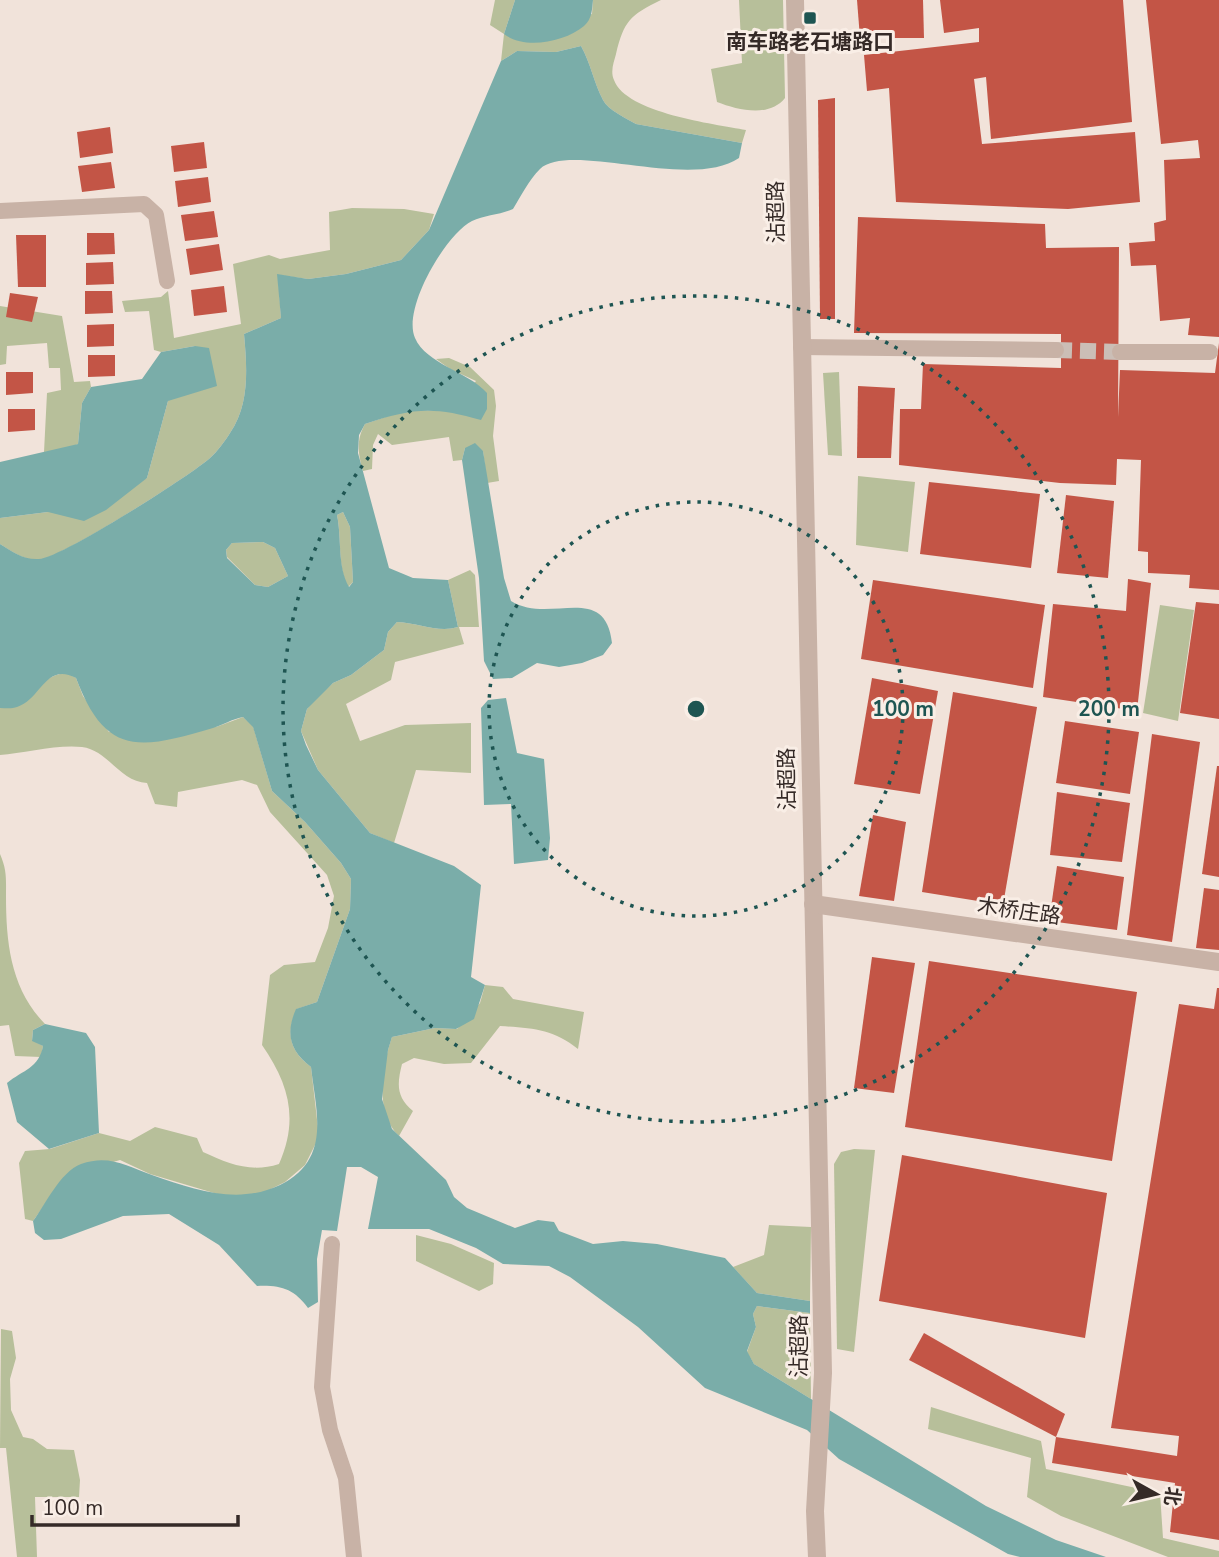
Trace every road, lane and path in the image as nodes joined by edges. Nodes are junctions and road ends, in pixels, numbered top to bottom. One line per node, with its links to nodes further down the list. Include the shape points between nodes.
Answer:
1 (795, 0): 4 (street, 沾超路)
2 (0, 211): 3 (street, via 144,204 156,215)
3 (167, 281)
4 (801, 347): 5 (street); 8 (street, 沾超路)
5 (1056, 350)
6 (1120, 352): 7 (street)
7 (1210, 352)
8 (813, 904): 9 (street, 木桥庄路); 12 (street, 沾超路, via 821,1404)
9 (1219, 962)
10 (332, 1244): 11 (street, via 322,1387 346,1478)
11 (354, 1557)
12 (817, 1557)

